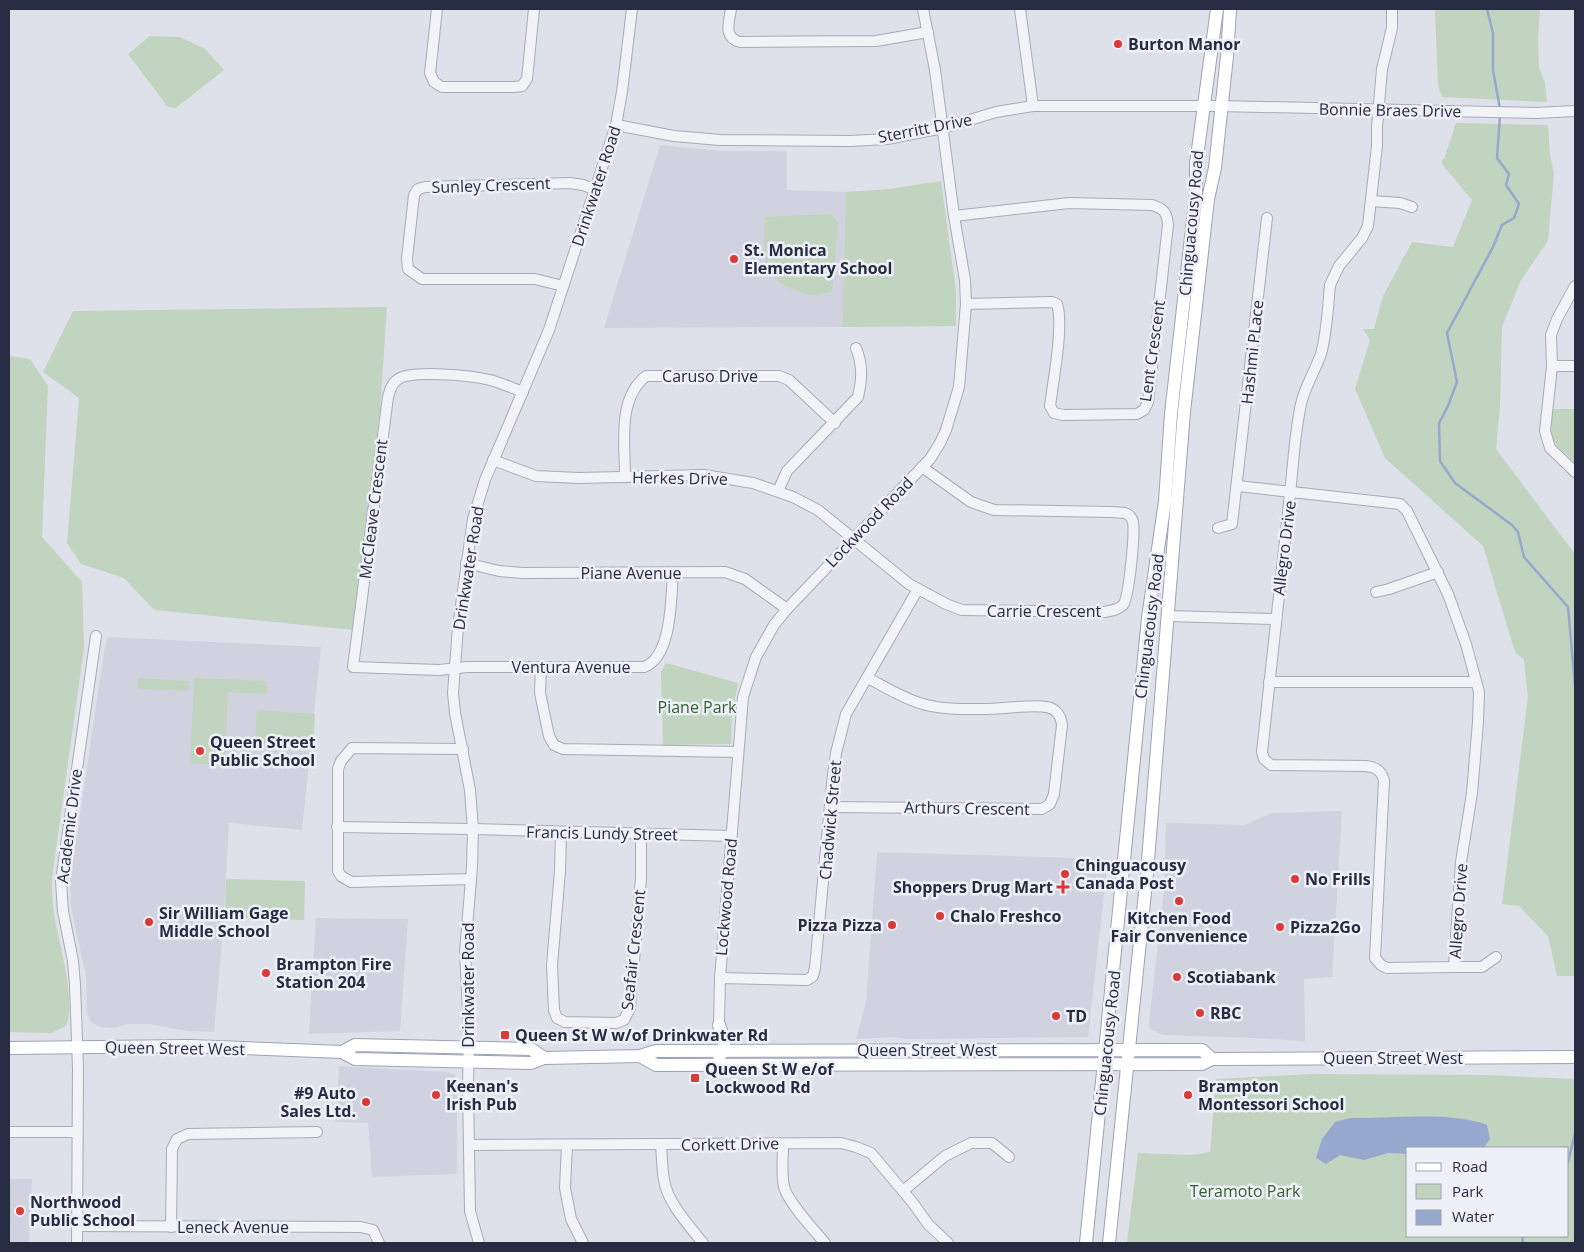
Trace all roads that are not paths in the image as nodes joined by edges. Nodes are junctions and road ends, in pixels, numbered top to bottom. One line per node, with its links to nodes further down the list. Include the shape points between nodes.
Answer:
1 (437, 9): 2 (street, via 430,73 434,82 442,87 522,86 527,79)
2 (534, 9)
3 (632, 9): 16 (street, Drinkwater Road)
4 (731, 9): 10 (street, via 728,33 737,42 876,41)
5 (923, 9): 10 (street, Lockwood Road)
6 (1020, 9): 11 (street)
7 (1217, 9): 12 (main road, Chinguacousy Road)
8 (1230, 9): 13 (main road, Chinguacousy Road)
9 (1392, 9): 14 (street, Allegro Drive, via 1392,28 1382,69)
10 (928, 32): 17 (street, Lockwood Road)
11 (1033, 106): 12 (street, Sterritt Drive); 17 (street, Sterritt Drive, via 996,112)
12 (1204, 106): 13 (street, Bonnie Braes Drive); 71 (main road, Chinguacousy Road, via 1171,414 1165,501 1148,618)
13 (1220, 106): 14 (street, Bonnie Braes Drive); 46 (main road, Chinguacousy Road, via 1184,412)
14 (1378, 110): 15 (street, Bonnie Braes Drive); 19 (street, Allegro Drive)
15 (1575, 111)
16 (616, 125): 17 (street, Sterritt Drive, via 701,139 773,142 887,139); 18 (street, Drinkwater Road)
17 (943, 128): 21 (street, Lockwood Road)
18 (594, 189): 23 (street, Drinkwater Road); 23 (street, Sunley Crescent, via 570,183 425,187 418,189 414,196 408,259 408,269 414,275 422,279 535,279)
19 (1371, 201): 20 (street); 37 (street, Allegro Drive, via 1368,226 1339,266 1330,285 1321,354 1301,406)
20 (1412, 207)
21 (954, 216): 25 (street, Lockwood Road, via 966,280); 25 (street, Lent Crescent, via 1069,203 1152,205 1163,208 1167,214 1148,402 1137,414 1063,415 1054,414 1051,410 1060,326 1057,304)
22 (1267, 218): 35 (street, Hashmi PLace)
23 (563, 286): 29 (street, Drinkwater Road)
24 (1575, 286): 27 (street, via 1554,327)
25 (966, 304): 32 (street, Lockwood Road, via 954,406 940,443)
26 (856, 348): 30 (street, via 862,362 858,398)
27 (1552, 366): 28 (street); 33 (street, via 1546,438 1550,448)
28 (1575, 366)
29 (523, 392): 31 (street, Drinkwater Road); 50 (street, McCleave Crescent, via 491,380 438,374 397,379 388,397 353,667)
30 (835, 423): 34 (street, Caruso Drive, via 789,380 779,376 646,376 631,392 625,413); 36 (street, via 787,471)
31 (494, 460): 34 (street, Herkes Drive, via 536,476); 40 (street, Drinkwater Road, via 473,519)
32 (922, 467): 39 (street, Lockwood Road); 43 (street, Carrie Crescent, via 972,502 994,510 1125,513 1130,515 1133,524 1126,600 1115,610 962,610)
33 (1575, 472)
34 (625, 477): 36 (street, Herkes Drive, via 704,475 753,483)
35 (1237, 486): 37 (street); 38 (street, Hashmi PLace, via 1232,524)
36 (778, 492): 39 (street, Herkes Drive, via 818,510)
37 (1290, 492): 41 (street, Allegro Drive, via 1400,504 1407,511); 47 (street, Allegro Drive)
38 (1218, 528)
39 (854, 538): 43 (street, Carrie Crescent); 45 (street, Lockwood Road)
40 (466, 564): 42 (street, Piane Avenue, via 523,573); 50 (street, Drinkwater Road)
41 (1438, 572): 44 (street); 53 (street, Allegro Drive)
42 (673, 573): 45 (street, Piane Avenue, via 725,572 745,578); 49 (street, Ventura Avenue, via 664,642 657,658 649,666)
43 (918, 589): 51 (street, Chadwick Street)
44 (1376, 592)
45 (786, 609): 55 (street, Lockwood Road, via 756,657 742,697)
46 (1168, 616): 47 (street); 72 (main road, Chinguacousy Road)
47 (1276, 619): 52 (street, Allegro Drive)
48 (96, 636): 67 (street, Academic Drive, via 61,881 74,970)
49 (541, 667): 50 (street, Ventura Avenue); 55 (street, via 540,693 549,736 558,748)
50 (455, 668): 54 (street, Drinkwater Road, via 454,702)
51 (868, 678): 56 (street, Chadwick Street, via 846,714 836,753); 56 (street, Arthurs Crescent, via 923,704 943,708 1047,707 1057,712 1062,725 1054,794 1050,804 1042,809)
52 (1269, 682): 53 (street); 64 (street, Allegro Drive, via 1262,752 1266,763 1276,766 1366,766 1383,775 1375,946 1377,962 1386,968)
53 (1476, 682): 64 (street, Allegro Drive, via 1480,704 1472,793 1460,871)
54 (463, 749): 57 (street, via 352,748 338,769); 58 (street, Drinkwater Road)
55 (738, 752): 61 (street, Lockwood Road)
56 (830, 807): 65 (street, Chadwick Street, via 813,976 807,980)
57 (337, 827): 58 (street, Francis Lundy Street); 62 (street, via 338,871 351,882)
58 (473, 829): 59 (street, Francis Lundy Street); 62 (street, Drinkwater Road)
59 (560, 832): 60 (street, Francis Lundy Street); 60 (street, Seafair Crescent, via 552,965 554,1010 557,1018 574,1022 616,1023 624,1020 630,1008 641,878)
60 (641, 834): 61 (street, Francis Lundy Street)
61 (731, 836): 65 (street, Lockwood Road)
62 (471, 880): 68 (street, Drinkwater Road, via 465,952)
63 (1496, 957): 64 (street, via 1482,967)
64 (1454, 967)
65 (720, 978): 66 (street, Lockwood Road)
66 (719, 1025): 73 (main road, via 704,1049); 74 (main road)
67 (76, 1047): 69 (main road, Queen Street West); 75 (main road, Queen Street West, via 190,1046); 86 (street, Academic Drive)
68 (468, 1047): 75 (main road, Queen Street West, via 355,1045); 78 (main road, Queen Street West, via 531,1049); 80 (street, Drinkwater Road)
69 (9, 1048)
70 (880, 1050): 71 (main road, Queen Street West); 74 (main road, Queen Street West); 84 (main road)
71 (1106, 1050): 72 (main road, Queen Street West); 81 (main road, Chinguacousy Road)
72 (1130, 1050): 79 (main road, Queen Street West, via 1202,1050); 82 (main road, Chinguacousy Road)
73 (676, 1051): 74 (main road, Queen Street West); 76 (main road, Queen Street West, via 656,1051)
74 (724, 1051): 83 (main road, via 715,1060 660,1059)
75 (342, 1052): 80 (main road, Queen Street West, via 354,1059)
76 (640, 1056): 78 (main road, Queen Street West); 83 (main road, Queen Street West)
77 (1575, 1057): 79 (main road, Queen Street West)
78 (544, 1058): 80 (main road, Queen Street West, via 531,1063)
79 (1212, 1059): 82 (main road, Queen Street West, via 1202,1064)
80 (468, 1061): 89 (street, Drinkwater Road)
81 (1105, 1064): 82 (main road, Queen Street West); 84 (main road, Queen Street West); 103 (main road, Chinguacousy Road)
82 (1128, 1064): 104 (main road, Chinguacousy Road)
83 (656, 1065): 84 (main road, Queen Street West)
84 (880, 1065)
85 (9, 1132): 86 (street)
86 (77, 1132): 94 (street, Academic Drive)
87 (317, 1132): 95 (street, via 188,1134 178,1139 172,1149)
88 (783, 1144): 90 (street, Corkett Drive); 93 (street, Corkett Drive, via 841,1143 856,1147 871,1153); 101 (street, via 784,1189)
89 (470, 1145): 91 (street, Corkett Drive); 98 (street, Drinkwater Road, via 470,1211)
90 (661, 1145): 91 (street, Corkett Drive); 100 (street, via 664,1182 672,1201)
91 (567, 1146): 99 (street, via 565,1188 571,1218)
92 (1008, 1157): 93 (street, via 992,1143 971,1143 945,1156)
93 (903, 1191): 102 (street, Corkett Drive, via 928,1224)
94 (78, 1226): 95 (street, Leneck Avenue); 96 (street, Academic Drive)
95 (171, 1226): 97 (street, Leneck Avenue, via 361,1227 373,1230)
96 (77, 1243)
97 (379, 1243)
98 (479, 1243)
99 (583, 1243)
100 (704, 1243)
101 (825, 1243)
102 (948, 1243)
103 (1086, 1243)
104 (1109, 1243)

